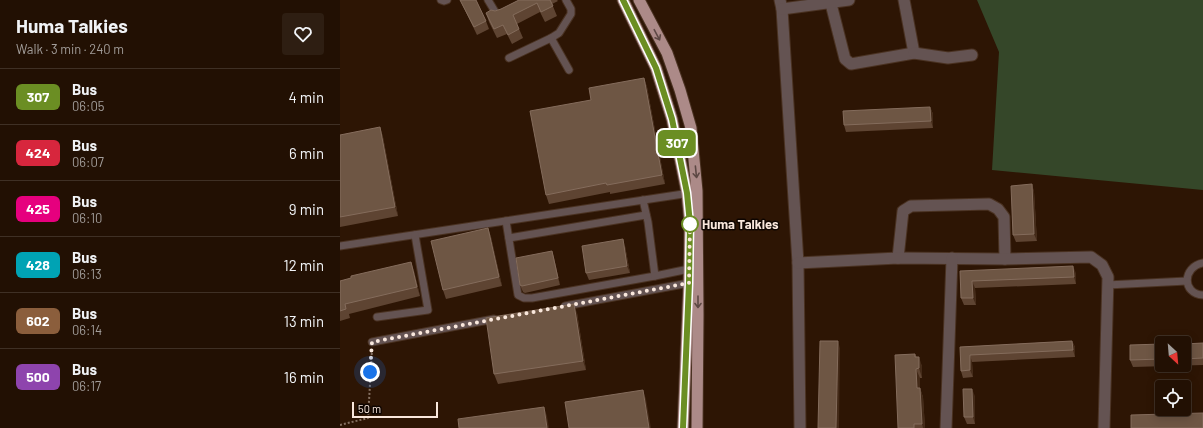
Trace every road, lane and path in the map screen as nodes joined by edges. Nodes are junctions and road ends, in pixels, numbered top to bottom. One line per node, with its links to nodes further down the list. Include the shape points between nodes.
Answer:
1 (441, 0): 2 (lane)
2 (447, 0)
3 (488, 0): 11 (lane, via 497,15)
4 (566, 0): 12 (lane, via 571,14 559,33)
5 (623, 0): 17 (main road, via 656,68)
6 (639, 0): 17 (main road, one-way to 17, via 667,53 691,128)
7 (849, 0): 9 (street)
8 (904, 0): 13 (street)
9 (830, 1): 10 (street); 13 (street, via 845,59 851,64)
10 (781, 5): 27 (street)
11 (509, 10)
12 (551, 38): 15 (lane); 16 (lane)
13 (914, 53): 14 (street, via 948,58)
14 (972, 55)
15 (509, 58)
16 (569, 70)
17 (692, 192): 18 (lane); 29 (main road); 41 (main road, one-way to 41, via 698,315)
18 (643, 200): 19 (lane); 20 (lane)
19 (646, 215): 22 (lane); 30 (lane)
20 (506, 221): 21 (lane); 22 (lane)
21 (415, 235): 23 (lane); 36 (lane, via 428,310)
22 (509, 238): 30 (lane, via 518,295 524,298)
23 (340, 246)
24 (898, 258): 25 (street); 26 (street, via 903,211 911,206 989,204 998,209 1004,217); 27 (street)
25 (952, 258): 26 (street); 43 (street)
26 (1005, 259): 33 (street, via 1091,257 1102,265 1108,277)
27 (798, 263): 42 (street)
28 (1203, 264): 31 (lane, via 1192,267)
29 (689, 269): 30 (lane); 32 (main road)
30 (655, 276)
31 (1187, 281): 33 (lane); 34 (lane, via 1191,290)
32 (689, 283): 35 (lane); 40 (main road)
33 (1107, 285): 44 (street)
34 (1203, 295)
35 (556, 307)
36 (377, 317)
37 (503, 317): 38 (lane)
38 (372, 342): 39 (path, via 368,418)
39 (340, 425)
40 (682, 428)
41 (697, 428)
42 (800, 428)
43 (946, 428)
44 (1104, 428)

